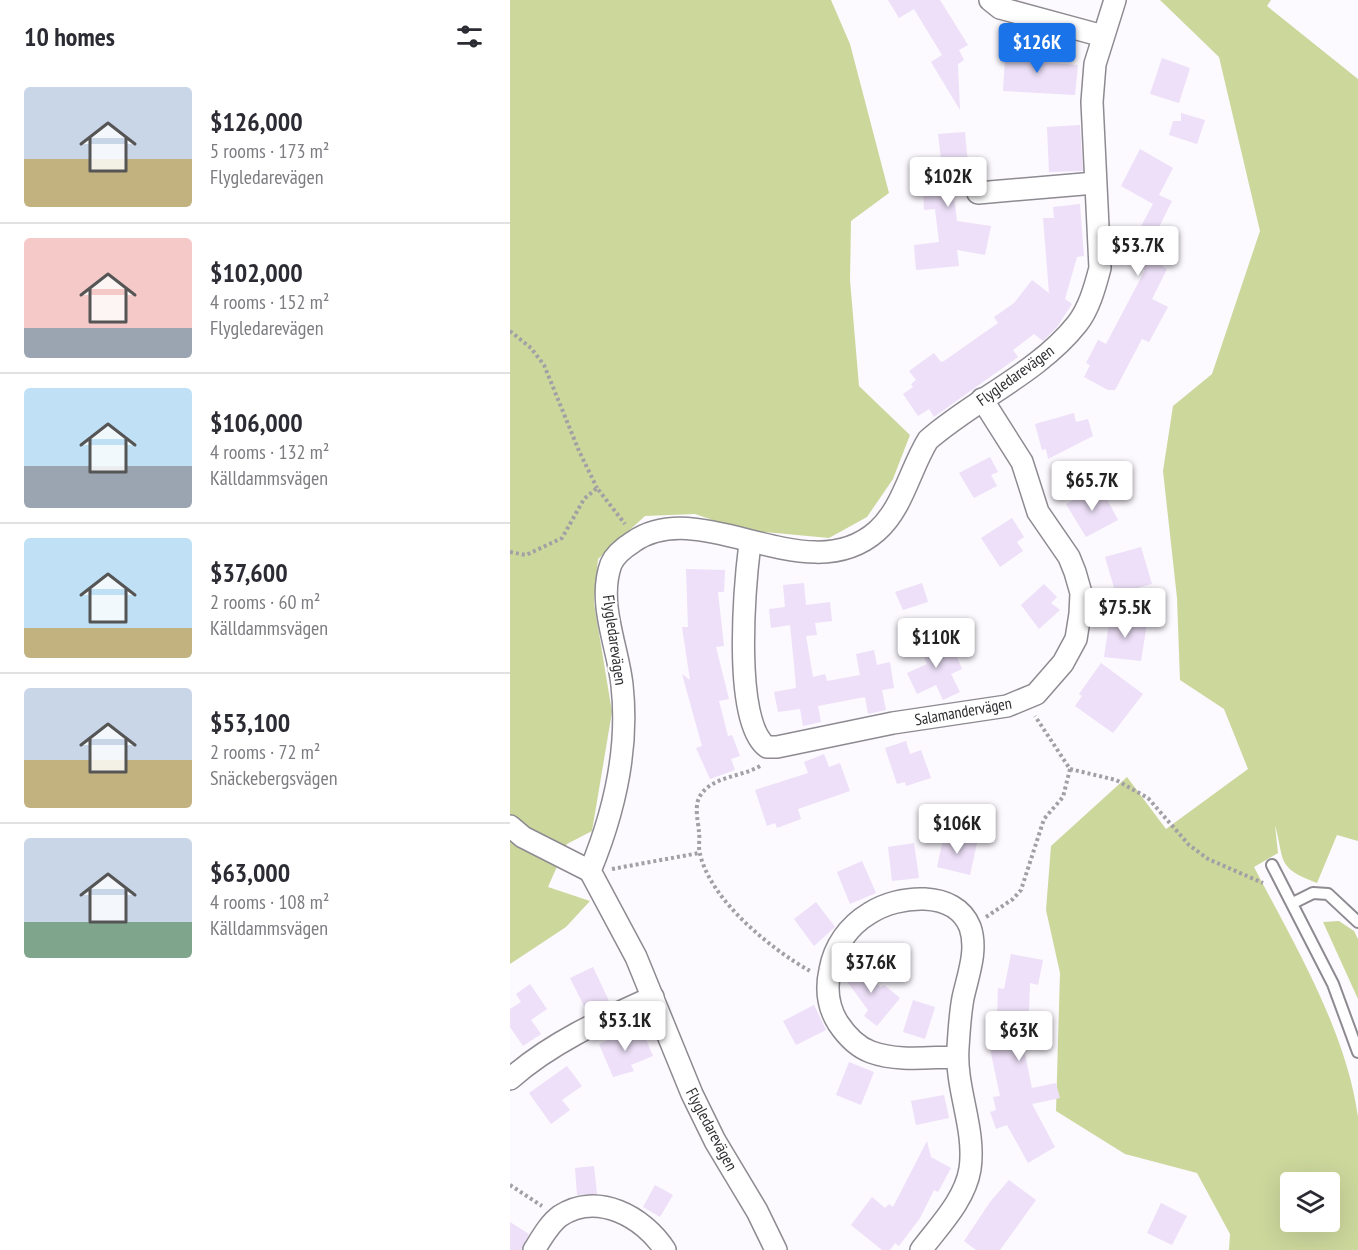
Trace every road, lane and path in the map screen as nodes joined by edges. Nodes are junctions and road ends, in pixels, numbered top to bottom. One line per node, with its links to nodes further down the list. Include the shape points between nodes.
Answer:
1 (990, 0): 3 (street, via 1000,8)
2 (1115, 0): 3 (street, Flygledarevägen)
3 (1103, 36): 4 (street, Flygledarevägen, via 1095,64 1092,102)
4 (1095, 183): 5 (street); 7 (street, Flygledarevägen, via 1100,268 1078,322 1052,350)
5 (978, 193)
6 (510, 331): 8 (path, via 544,365)
7 (982, 399): 10 (street, Flygledarevägen, via 928,441 915,460 890,516 876,532 856,543 823,552); 12 (street, Salamandervägen, via 1022,462 1038,512 1069,557 1081,593 1076,639 1052,679)
8 (597, 488): 9 (path); 11 (path, via 584,499 562,538 526,555)
9 (637, 539): 10 (street, Flygledarevägen, via 666,528 685,527); 18 (street, Flygledarevägen, via 612,563 607,589 622,687 623,721 616,796)
10 (750, 543): 13 (street, via 742,617 744,664 749,708 757,736)
11 (510, 552)
12 (1025, 700): 13 (street, Salamandervägen); 14 (path)
13 (767, 747): 16 (path, via 762,765 718,781 699,796)
14 (1070, 768): 19 (path, via 1116,780 1148,798 1189,845 1208,858 1267,884); 22 (path, via 1063,798 1044,819 1021,890 1013,900)
15 (510, 826): 18 (street, via 523,837)
16 (699, 853): 18 (path); 23 (path, via 713,882 760,939)
17 (1272, 865): 19 (lane)
18 (598, 872): 24 (street, Flygledarevägen)
19 (1284, 885): 20 (lane)
20 (1293, 903): 21 (lane, via 1313,893 1328,894); 25 (lane, via 1333,984)
21 (1358, 922)
22 (969, 926): 23 (street, via 947,903 927,898 870,912 848,930 833,952); 26 (street, via 972,962 963,999)
23 (828, 981): 26 (street, via 833,1014 845,1033 864,1049 888,1056)
24 (653, 997): 27 (street, via 570,1036); 32 (street, Flygledarevägen, via 715,1141)
25 (1358, 1052)
26 (957, 1057): 33 (street, via 971,1152 970,1171 958,1200)
27 (510, 1079)
28 (510, 1185): 29 (path)
29 (558, 1217): 30 (street); 31 (street, via 575,1208 621,1210 656,1236)
30 (534, 1250)
31 (665, 1250)
32 (776, 1250)
33 (921, 1250)

